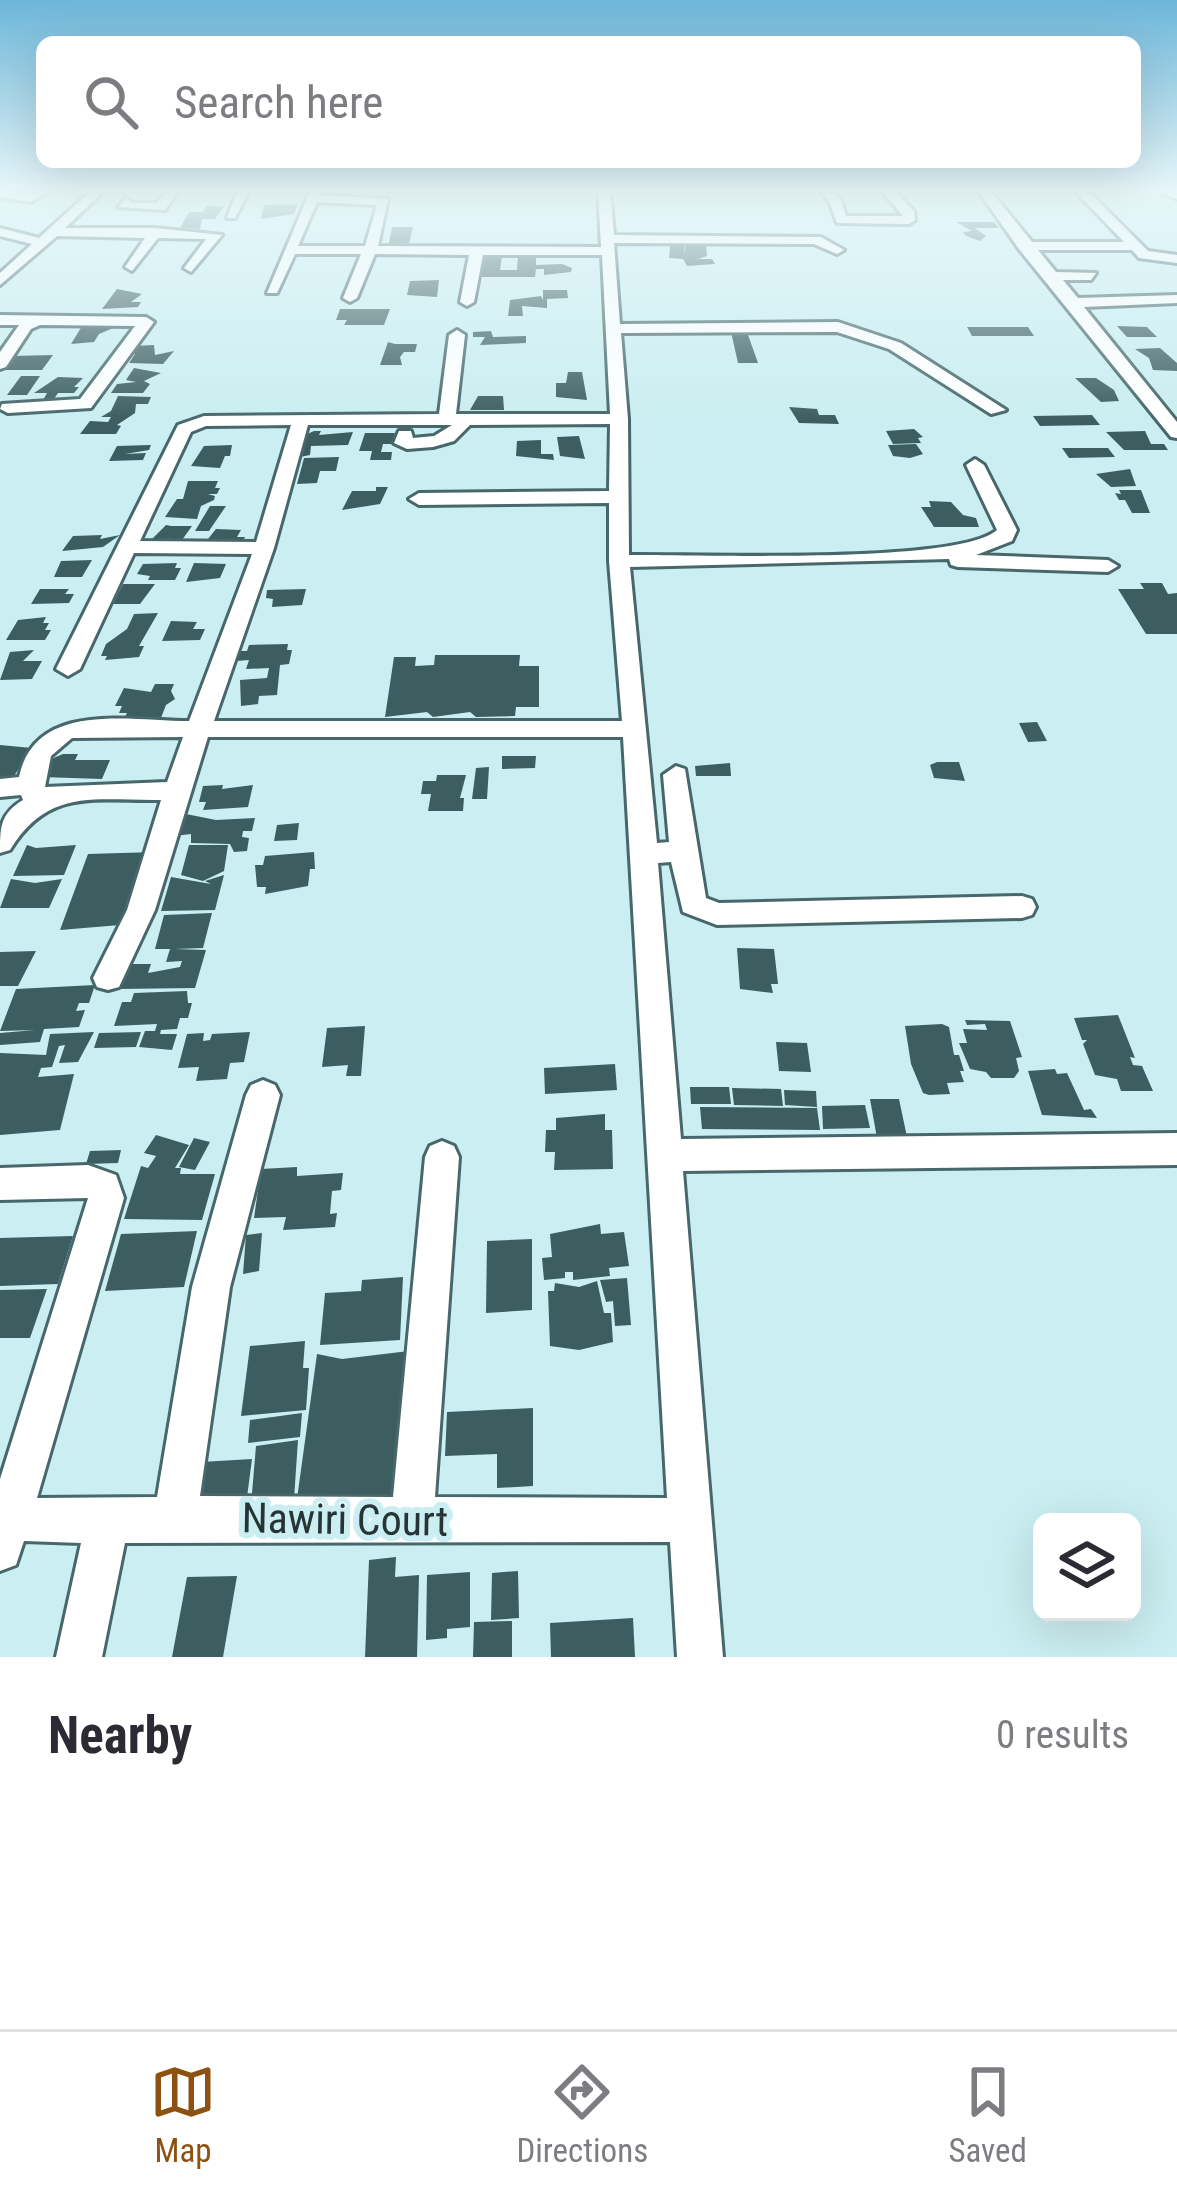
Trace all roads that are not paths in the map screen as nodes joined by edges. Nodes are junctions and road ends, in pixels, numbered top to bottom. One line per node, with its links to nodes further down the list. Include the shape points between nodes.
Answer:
1 (282, 266): 10 (street)
2 (362, 266): 12 (street)
3 (474, 266): 14 (street)
4 (609, 266): 20 (street)
5 (1044, 266): 7 (street)
6 (7, 267): 9 (street)
7 (1053, 276): 8 (street); 15 (street)
8 (1091, 276)
9 (0, 281)
10 (272, 290)
11 (50, 297): 18 (street)
12 (350, 298)
13 (1177, 299): 15 (street)
14 (467, 302)
15 (1072, 303): 24 (street)
16 (160, 304): 19 (street)
17 (0, 320): 18 (street)
18 (35, 320): 19 (street); 22 (street)
19 (145, 320): 25 (street, via 85,404)
20 (613, 329): 26 (street, via 838,327 895,346); 27 (street)
21 (458, 335): 29 (street)
22 (0, 364)
23 (1177, 404): 24 (street)
24 (1151, 405): 30 (street)
25 (8, 408)
26 (997, 410)
27 (620, 418): 29 (street); 33 (street)
28 (301, 420): 29 (street); 35 (street, via 184,429); 36 (street)
29 (456, 420): 31 (street, via 458,431 443,440 407,444)
30 (1177, 433)
31 (405, 435)
32 (974, 465): 37 (street, via 1004,519 1005,537)
33 (619, 497): 34 (street); 38 (street)
34 (419, 499)
35 (126, 547): 36 (street); 40 (street)
36 (264, 548): 42 (street)
37 (919, 557): 38 (street); 39 (street)
38 (619, 561): 41 (street)
39 (1108, 566)
40 (68, 669)
41 (635, 729): 42 (street); 49 (street)
42 (198, 733): 45 (street); 46 (street, via 58,731)
43 (676, 775): 48 (street)
44 (0, 788): 46 (street)
45 (178, 791): 46 (street); 51 (street, via 141,910)
46 (33, 792): 47 (street)
47 (0, 843)
48 (683, 851): 49 (street); 50 (street, via 693,904 717,914)
49 (643, 854): 54 (street)
50 (1022, 907)
51 (107, 977)
52 (263, 1095): 57 (street, via 211,1286)
53 (1177, 1150): 54 (street)
54 (663, 1155): 58 (street)
55 (442, 1157): 59 (street)
56 (0, 1184): 61 (street, via 88,1181 103,1186 106,1198)
57 (175, 1517): 59 (street, Nawiri Court); 60 (street, Nawiri Court)
58 (690, 1520): 59 (street, Nawiri Court); 63 (street)
59 (412, 1521)
60 (107, 1522): 61 (street, Nawiri Court); 62 (street)
61 (3, 1528)
62 (79, 1657)
63 (700, 1657)

